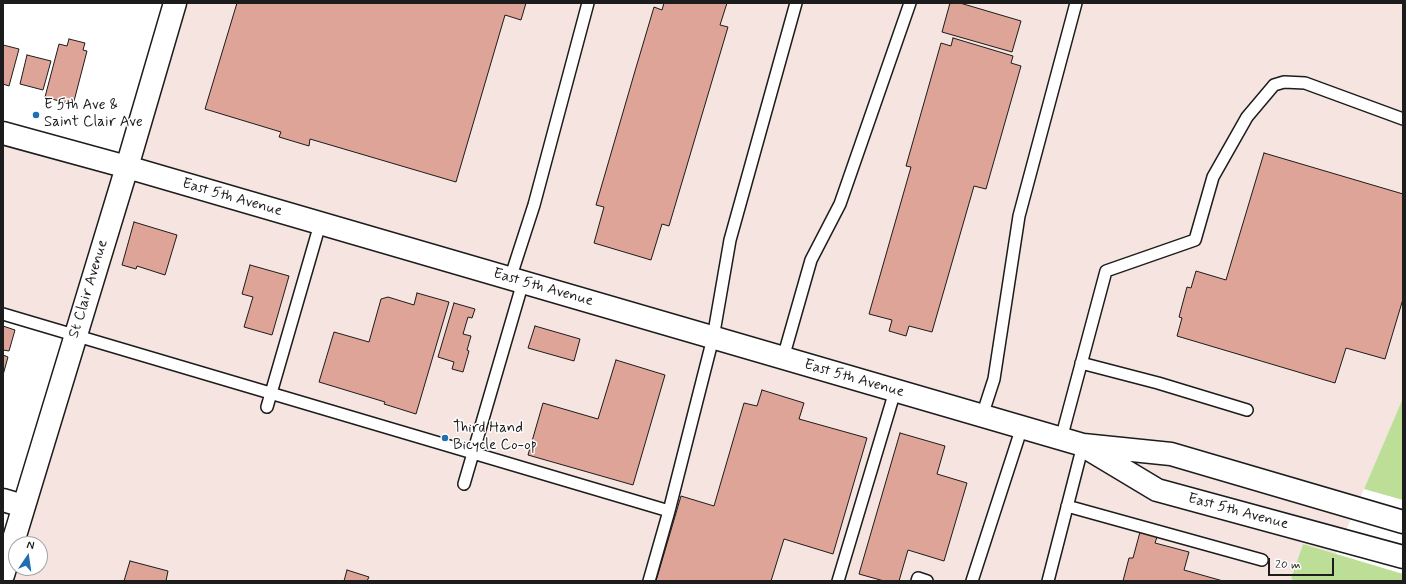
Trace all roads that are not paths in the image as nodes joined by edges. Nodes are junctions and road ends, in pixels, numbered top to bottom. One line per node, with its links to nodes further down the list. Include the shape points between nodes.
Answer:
1 (175, 3): 8 (main road, St Clair Avenue)
2 (588, 3): 10 (lane)
3 (796, 3): 13 (lane, via 730,240)
4 (910, 3): 14 (lane, via 840,204 811,260)
5 (1076, 3): 20 (lane, via 1019,216 994,379)
6 (1403, 119): 15 (lane, via 1306,83 1284,82 1274,85 1248,116 1213,177 1194,240 1106,271)
7 (3, 133): 8 (main road, East 5th Avenue)
8 (127, 167): 9 (main road, East 5th Avenue); 12 (main road, St Clair Avenue)
9 (320, 224): 10 (main road, East 5th Avenue); 17 (lane)
10 (516, 281): 13 (main road, East 5th Avenue); 24 (lane)
11 (3, 314): 12 (lane)
12 (75, 335): 17 (lane); 26 (main road, St Clair Avenue)
13 (713, 338): 14 (main road, East 5th Avenue); 28 (lane)
14 (783, 358): 16 (main road, East 5th Avenue)
15 (1081, 363): 19 (lane); 22 (lane)
16 (895, 391): 20 (main road, East 5th Avenue); 34 (lane)
17 (271, 393): 18 (lane); 24 (lane)
18 (267, 407)
19 (1247, 410)
20 (982, 416): 21 (main road, East 5th Avenue)
21 (1022, 427): 22 (main road, East 5th Avenue); 37 (lane)
22 (1061, 439): 23 (main road, East 5th Avenue)
23 (1083, 445): 27 (lane); 29 (main road, East 5th Avenue, via 1171,454); 30 (main road, East 5th Avenue, via 1156,490)
24 (472, 453): 25 (lane); 28 (lane)
25 (464, 484)
26 (13, 503): 32 (main road, St Clair Avenue)
27 (1067, 506): 31 (lane); 38 (lane)
28 (669, 511): 33 (lane)
29 (1403, 522)
30 (1403, 557)
31 (1262, 560)
32 (3, 575)
33 (649, 581)
34 (838, 581)
35 (917, 581): 36 (lane, via 918,578)
36 (927, 581)
37 (972, 581)
38 (1048, 581)

